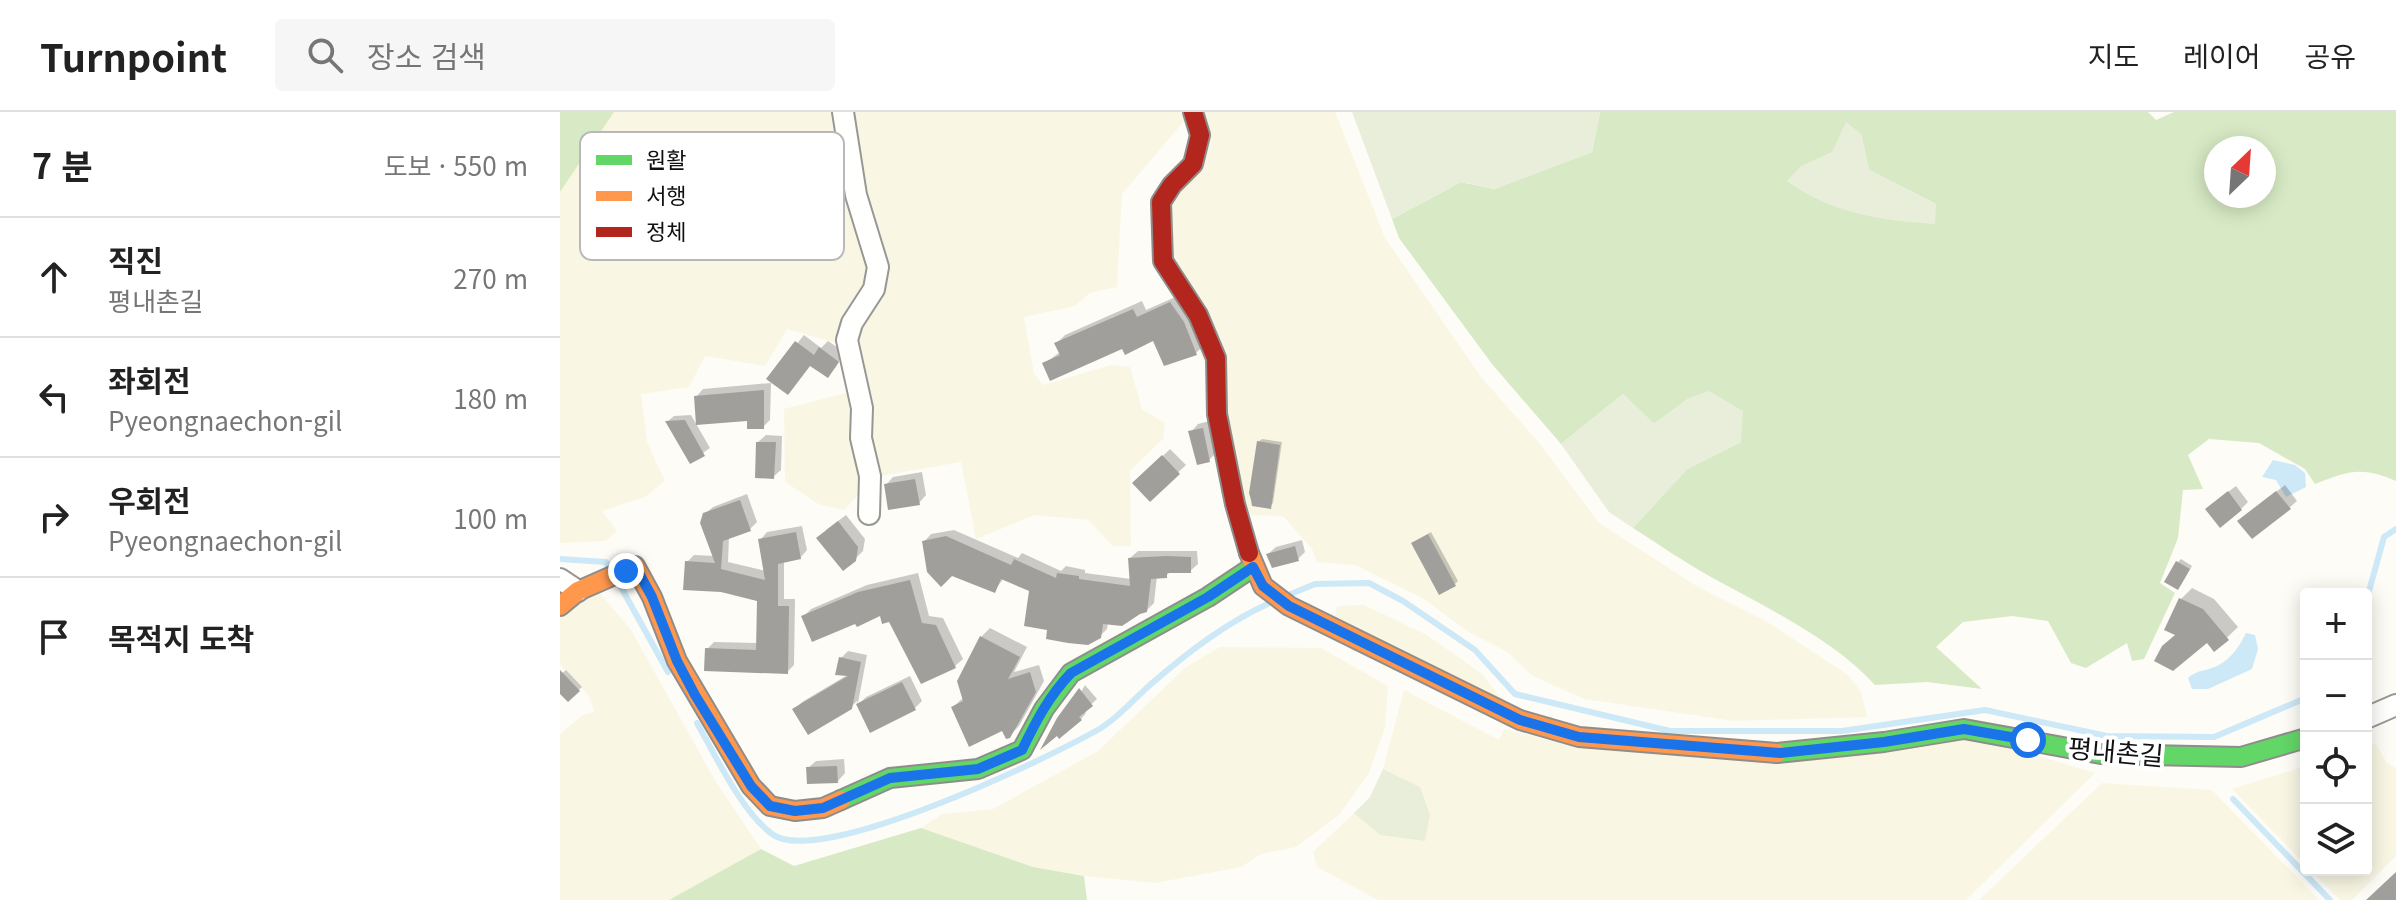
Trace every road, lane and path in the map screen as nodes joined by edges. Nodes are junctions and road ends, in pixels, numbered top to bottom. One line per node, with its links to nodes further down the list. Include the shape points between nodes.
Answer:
1 (843, 112): 3 (street, via 856,195 878,267 874,289 847,340 862,408)
2 (1193, 112): 4 (street, 평내촌길, via 1200,135 1193,164 1161,202 1163,261 1198,315 1216,358 1217,414)
3 (869, 514)
4 (1253, 567): 6 (street, via 1071,673 1056,688 1022,750 978,769 890,778 823,808 795,811 770,806 751,786 683,673 635,566); 10 (street, 평내촌길, via 1263,586 1289,606 1520,720 1579,737 1780,753 1964,729 2101,754 2241,757)
5 (560, 579): 6 (street)
6 (587, 588): 7 (street)
7 (560, 606)
8 (2396, 705): 9 (street)
9 (2372, 715)
10 (2300, 740)

